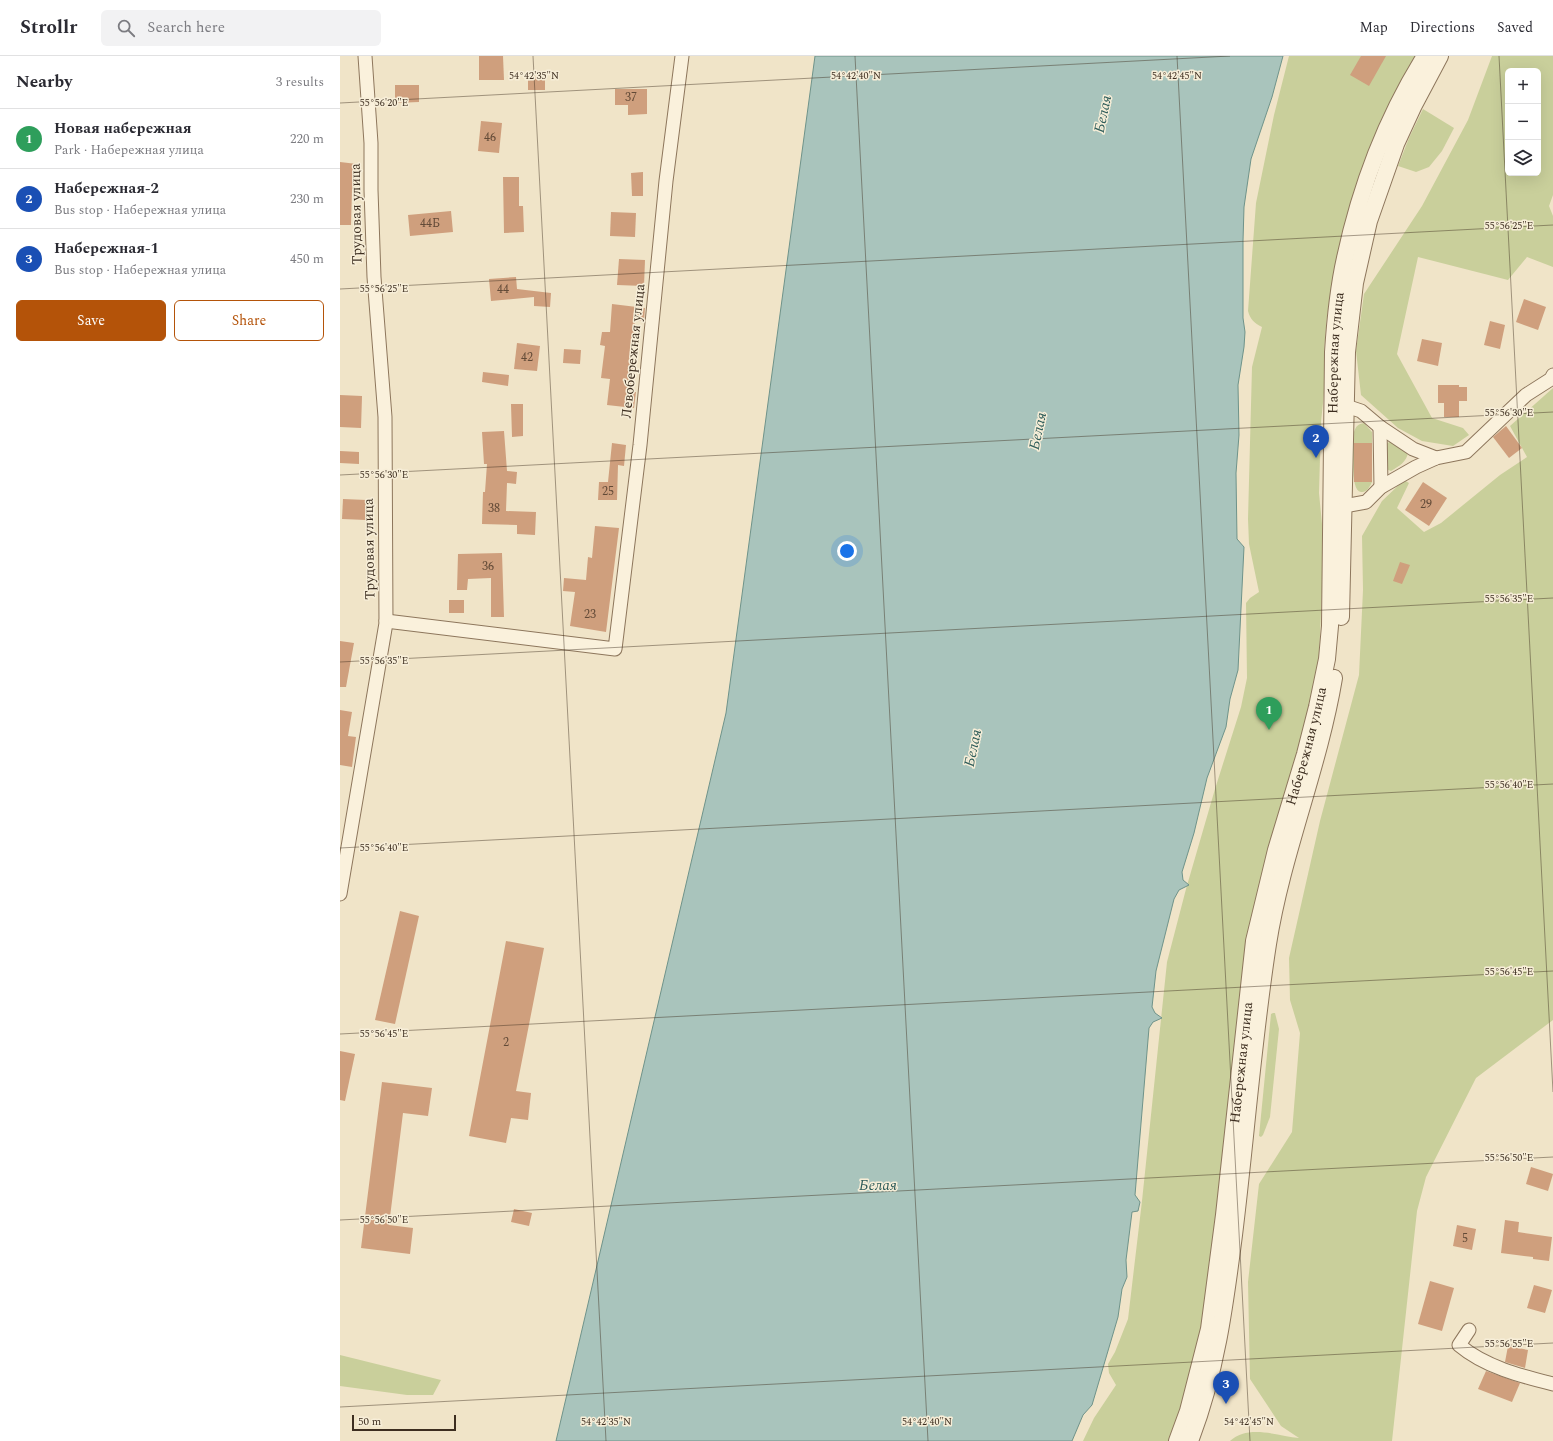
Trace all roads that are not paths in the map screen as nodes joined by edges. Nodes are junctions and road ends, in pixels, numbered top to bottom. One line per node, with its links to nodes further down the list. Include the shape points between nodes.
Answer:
1 (365, 56): 12 (street, Трудовая улица, via 371,143 374,277 385,417)
2 (682, 56): 12 (street, Левобережная улица, via 615,649)
3 (1424, 56): 5 (street, Набережная улица)
4 (1440, 56): 5 (street, Набережная улица)
5 (1417, 83): 7 (street, Набережная улица, via 1380,186 1355,283 1347,352); 16 (street, Набережная улица, via 1384,138 1367,180 1355,217 1341,279 1333,352 1330,626 1327,659 1305,754 1276,850 1254,942 1209,1329 1188,1411)
6 (1553, 375): 9 (street, via 1551,379 1526,395 1466,452)
7 (1346, 406): 8 (street, via 1360,411); 11 (street, Набережная улица)
8 (1380, 427): 9 (street, via 1413,449); 10 (street)
9 (1436, 458): 10 (street)
10 (1381, 487): 11 (street, via 1366,502)
11 (1344, 506): 17 (street, Набережная улица, via 1340,626 1330,702 1274,912 1257,1023 1225,1309 1214,1367)
12 (386, 622): 13 (street, Трудовая улица)
13 (340, 894)
14 (1469, 1330): 15 (street, via 1460,1345 1470,1354 1516,1375)
15 (1553, 1384)
16 (1177, 1441)
17 (1190, 1441)

